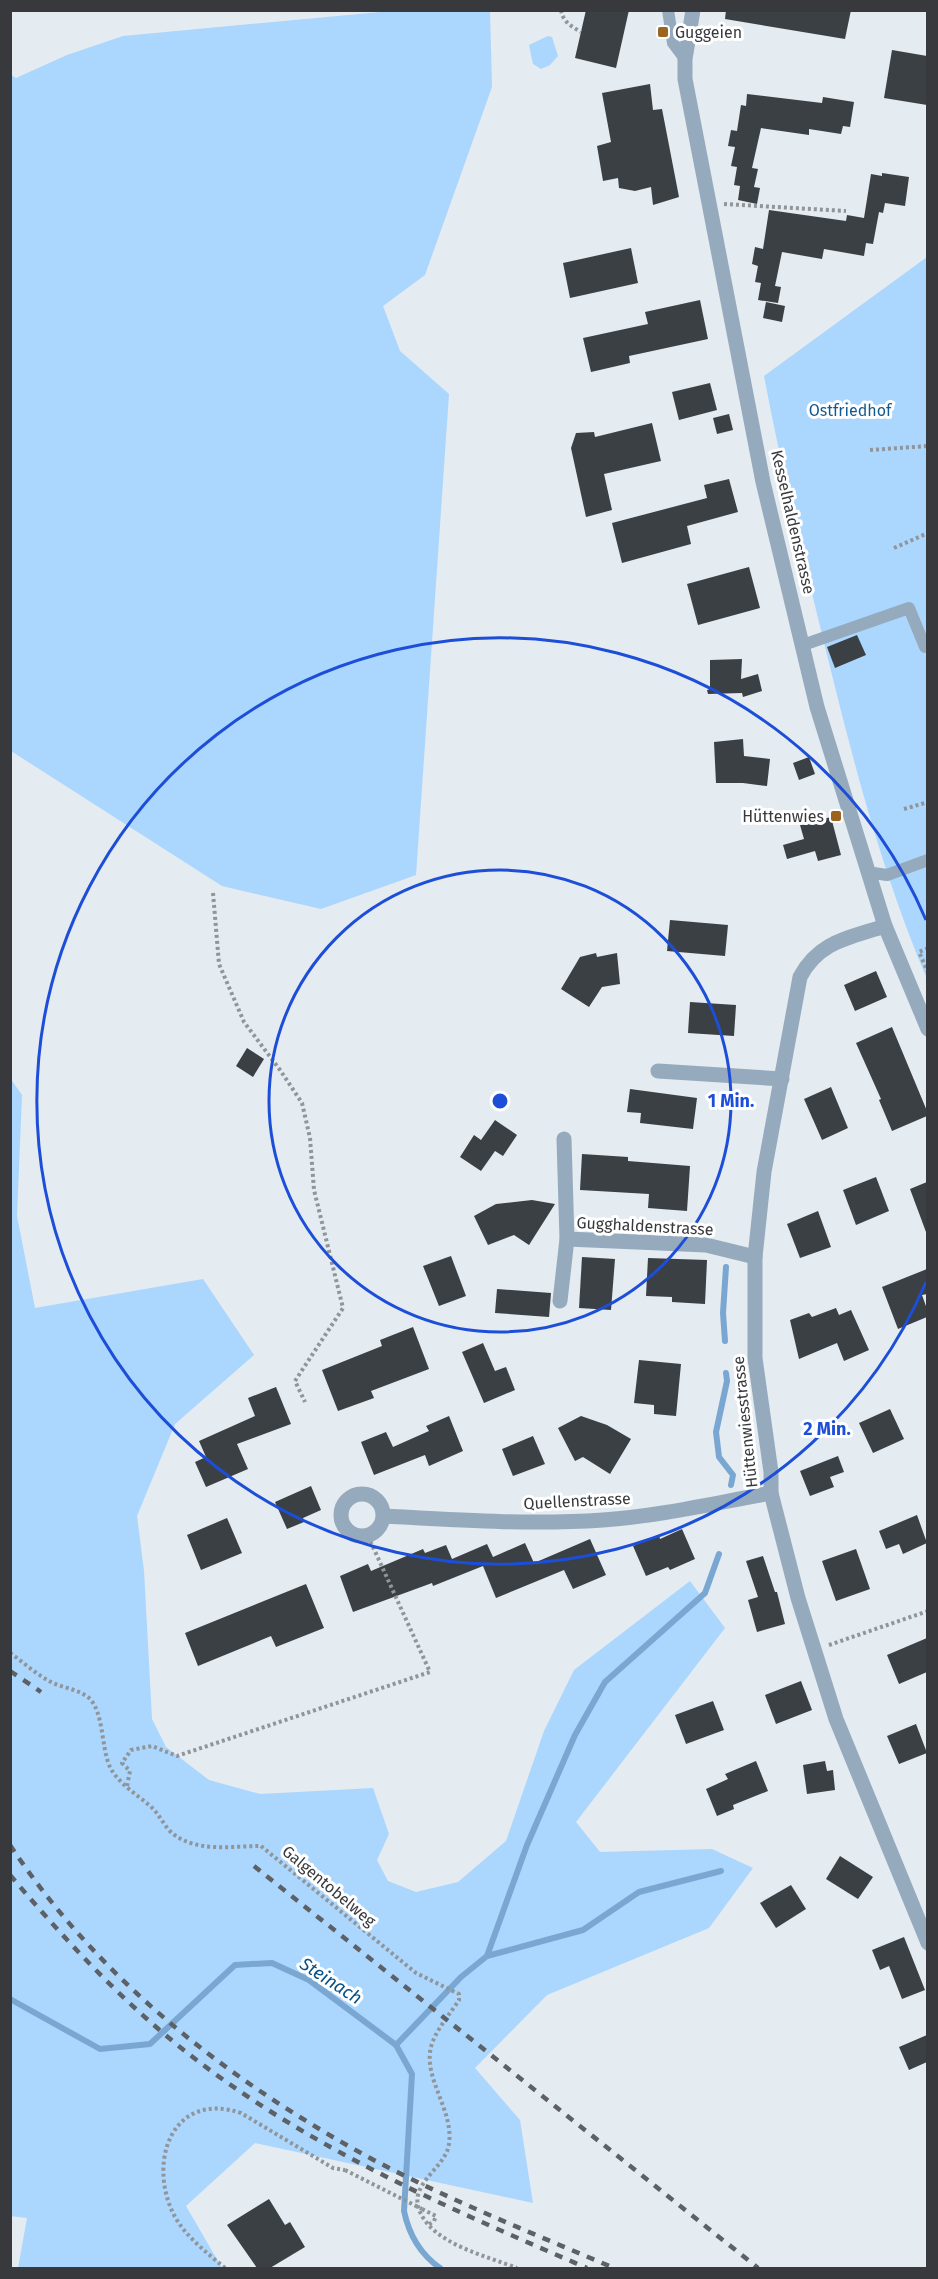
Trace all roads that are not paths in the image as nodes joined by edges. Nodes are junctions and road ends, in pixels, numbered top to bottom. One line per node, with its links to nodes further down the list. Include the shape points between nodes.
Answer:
1 (668, 10): 3 (lane, via 673,43)
2 (693, 10): 3 (street, Kesselhaldenstrasse)
3 (685, 59): 4 (street, Kesselhaldenstrasse, via 685,79 734,338)
4 (803, 645): 5 (lane, via 909,608); 7 (street, Kesselhaldenstrasse, via 817,707)
5 (927, 649)
6 (927, 860): 7 (lane, via 886,875)
7 (867, 872): 8 (street, Kesselhaldenstrasse)
8 (885, 926): 9 (street, Kesselhaldenstrasse); 11 (street, Hüttenwiesstrasse, via 836,943 809,961 800,977)
9 (927, 1029)
10 (658, 1071): 11 (street)
11 (782, 1079): 14 (street, Hüttenwiesstrasse, via 764,1172)
12 (564, 1139): 13 (street)
13 (567, 1239): 14 (street, Gugghaldenstrasse, via 706,1245); 15 (street)
14 (755, 1257): 16 (street, Hüttenwiesstrasse, via 755,1358)
15 (560, 1301)
16 (771, 1493): 17 (street, Quellenstrasse, via 603,1520 509,1522); 18 (street, Hüttenwiesstrasse, via 798,1598 836,1719)
17 (384, 1516): 17 (street, via 379,1528 368,1536 354,1535 345,1527 341,1515 345,1502 356,1495 370,1495 380,1503)
18 (927, 1943)

